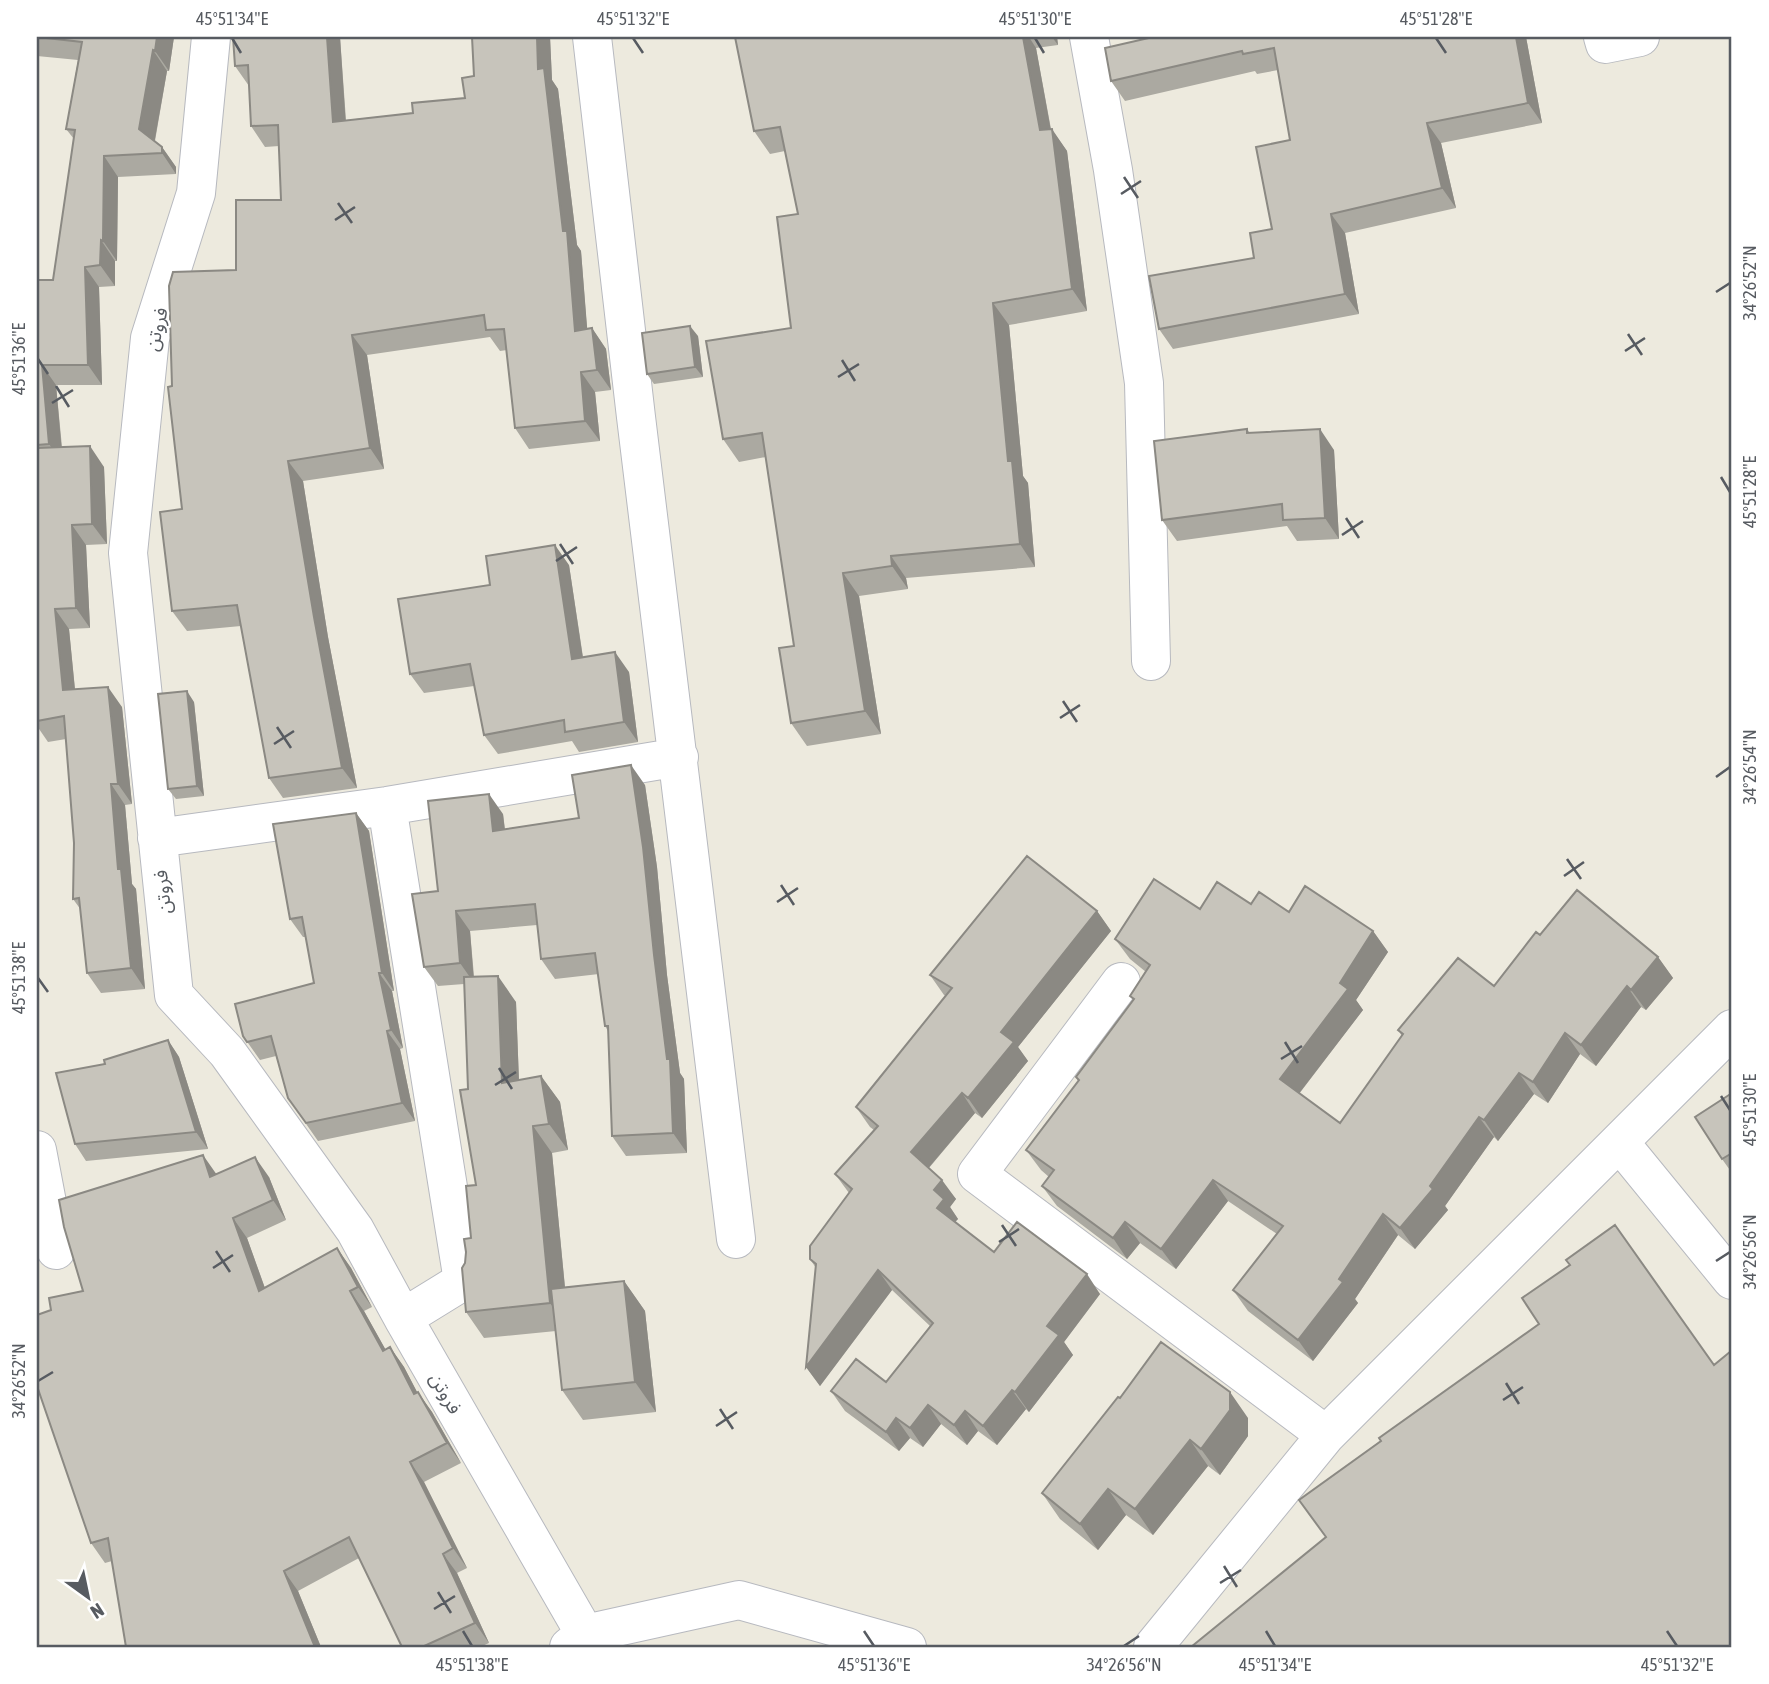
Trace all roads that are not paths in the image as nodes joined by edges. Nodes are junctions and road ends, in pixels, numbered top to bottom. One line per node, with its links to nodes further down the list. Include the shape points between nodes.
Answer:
1 (211, 37): 9 (street, فروتن, via 196,193 150,338 128,554)
2 (592, 37): 7 (street)
3 (1089, 37): 6 (street, via 1114,170 1144,383)
4 (1602, 37): 5 (street, via 1605,44)
5 (1640, 37)
6 (1151, 661)
7 (679, 758): 8 (street); 14 (street)
8 (387, 806): 9 (street); 17 (street, via 463,1281)
9 (157, 838): 17 (street, فروتن, via 174,995 227,1052 355,1230)
10 (1121, 982): 18 (street, via 977,1174)
11 (1732, 1029): 12 (street)
12 (1620, 1143): 16 (street); 18 (street)
13 (37, 1150): 15 (street)
14 (736, 1239)
15 (56, 1251)
16 (1732, 1280)
17 (403, 1318): 19 (street, فروتن)
18 (1326, 1435): 21 (street)
19 (577, 1641): 20 (street, via 739,1600)
20 (907, 1647)
21 (1153, 1647)

